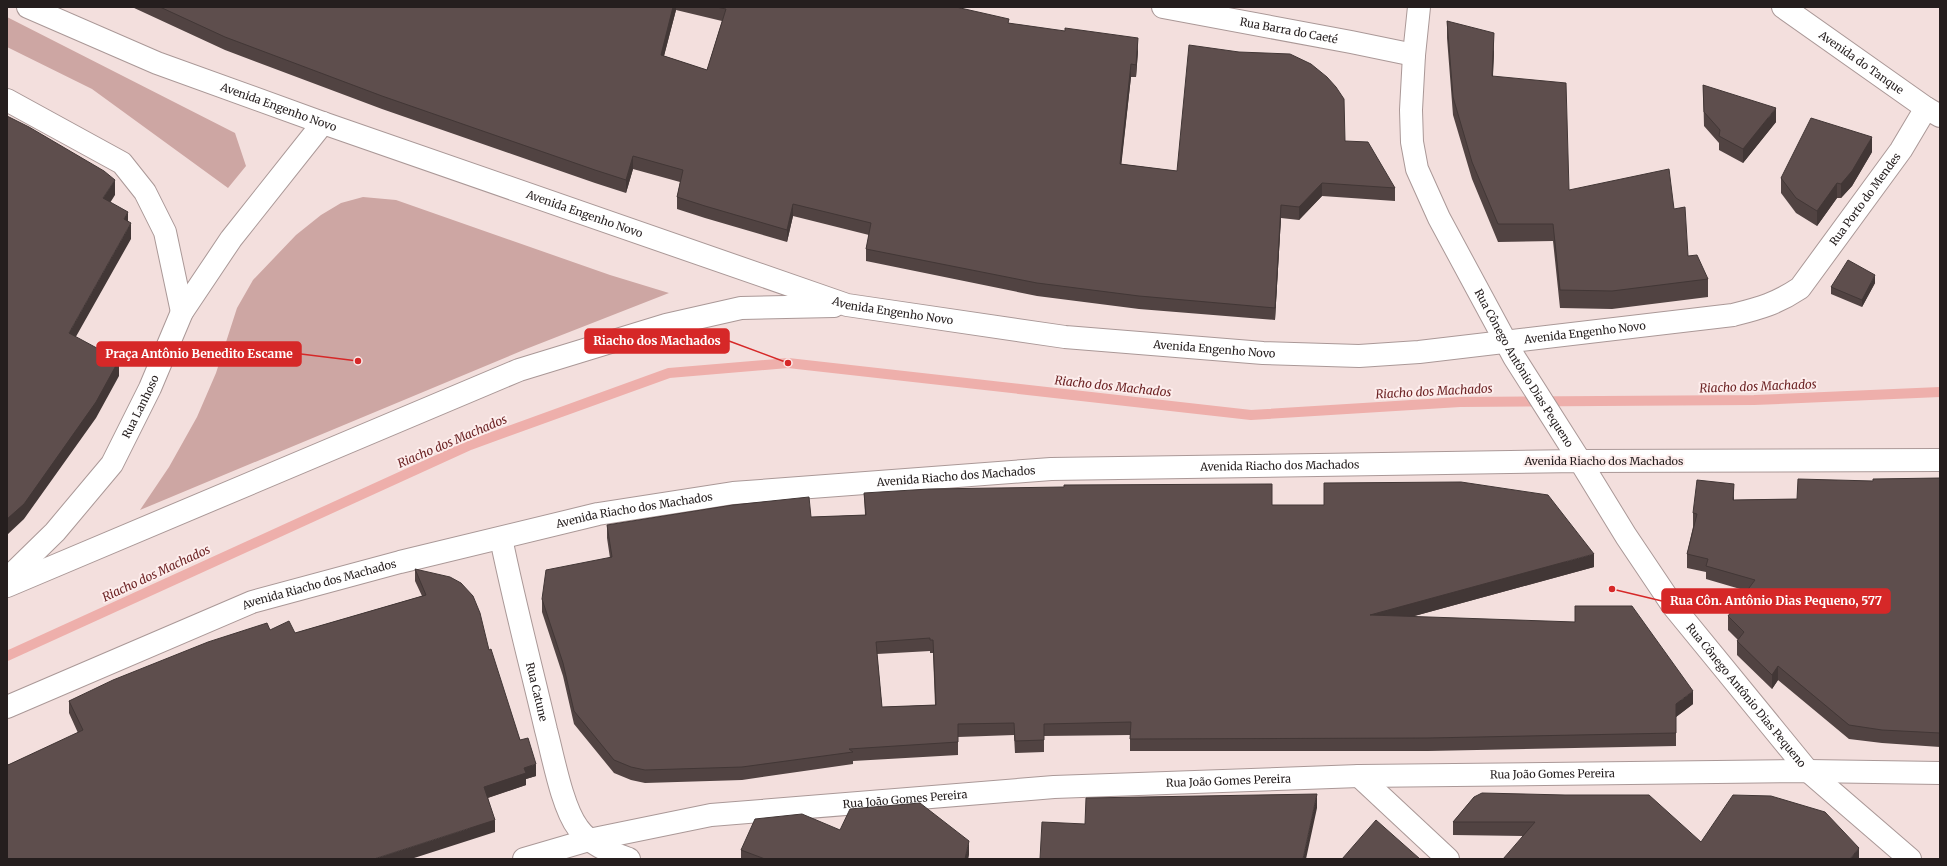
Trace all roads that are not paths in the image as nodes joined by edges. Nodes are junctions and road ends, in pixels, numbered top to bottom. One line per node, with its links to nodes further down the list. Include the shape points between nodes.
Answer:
1 (28, 7): 8 (street, Avenida Engenho Novo, via 157,63)
2 (1163, 7): 5 (street, Rua Barra do Caeté)
3 (1419, 7): 5 (street, Rua Cônego Antônio Dias Pequeno)
4 (1783, 7): 7 (street, Avenida do Tanque)
5 (1414, 55): 12 (street, Rua Cônego Antônio Dias Pequeno, via 1410,110 1417,170 1439,218)
6 (7, 100): 11 (street, via 122,163 145,192 165,232)
7 (1933, 112): 9 (street, Rua Porto do Mendes, via 1901,150)
8 (323, 123): 10 (street, Avenida Engenho Novo); 11 (street, Rua Lanhoso, via 231,239)
9 (1800, 288): 12 (street, Avenida Engenho Novo, via 1781,300 1734,315)
10 (847, 305): 12 (street, Avenida Engenho Novo, via 1064,337 1263,353 1359,356); 17 (street, via 741,308 666,325 519,370)
11 (182, 312): 16 (street, Rua Lanhoso, via 150,388 112,464 55,532)
12 (1509, 349): 14 (street, Rua Cônego Antônio Dias Pequeno)
13 (1940, 460): 14 (street, Avenida Riacho dos Machados)
14 (1580, 461): 15 (street, Avenida Riacho dos Machados, via 1051,469 732,493 598,514); 19 (street, Rua Cônego Antônio Dias Pequeno, via 1626,536 1674,606)
15 (501, 538): 18 (street, Avenida Riacho dos Machados, via 252,602); 22 (street, Rua Catune, via 564,797 577,827)
16 (7, 579)
17 (7, 586)
18 (7, 707)
19 (1808, 771): 20 (street, Rua João Gomes Pereira); 21 (street, Rua João Gomes Pereira); 26 (street, Rua Cônego Antônio Dias Pequeno)
20 (1940, 773)
21 (1359, 776): 22 (street, Rua João Gomes Pereira, via 1054,787 719,814); 25 (street)
22 (589, 840): 23 (street, Rua João Gomes Pereira); 24 (street)
23 (524, 859)
24 (629, 859)
25 (1448, 859)
26 (1910, 859)

